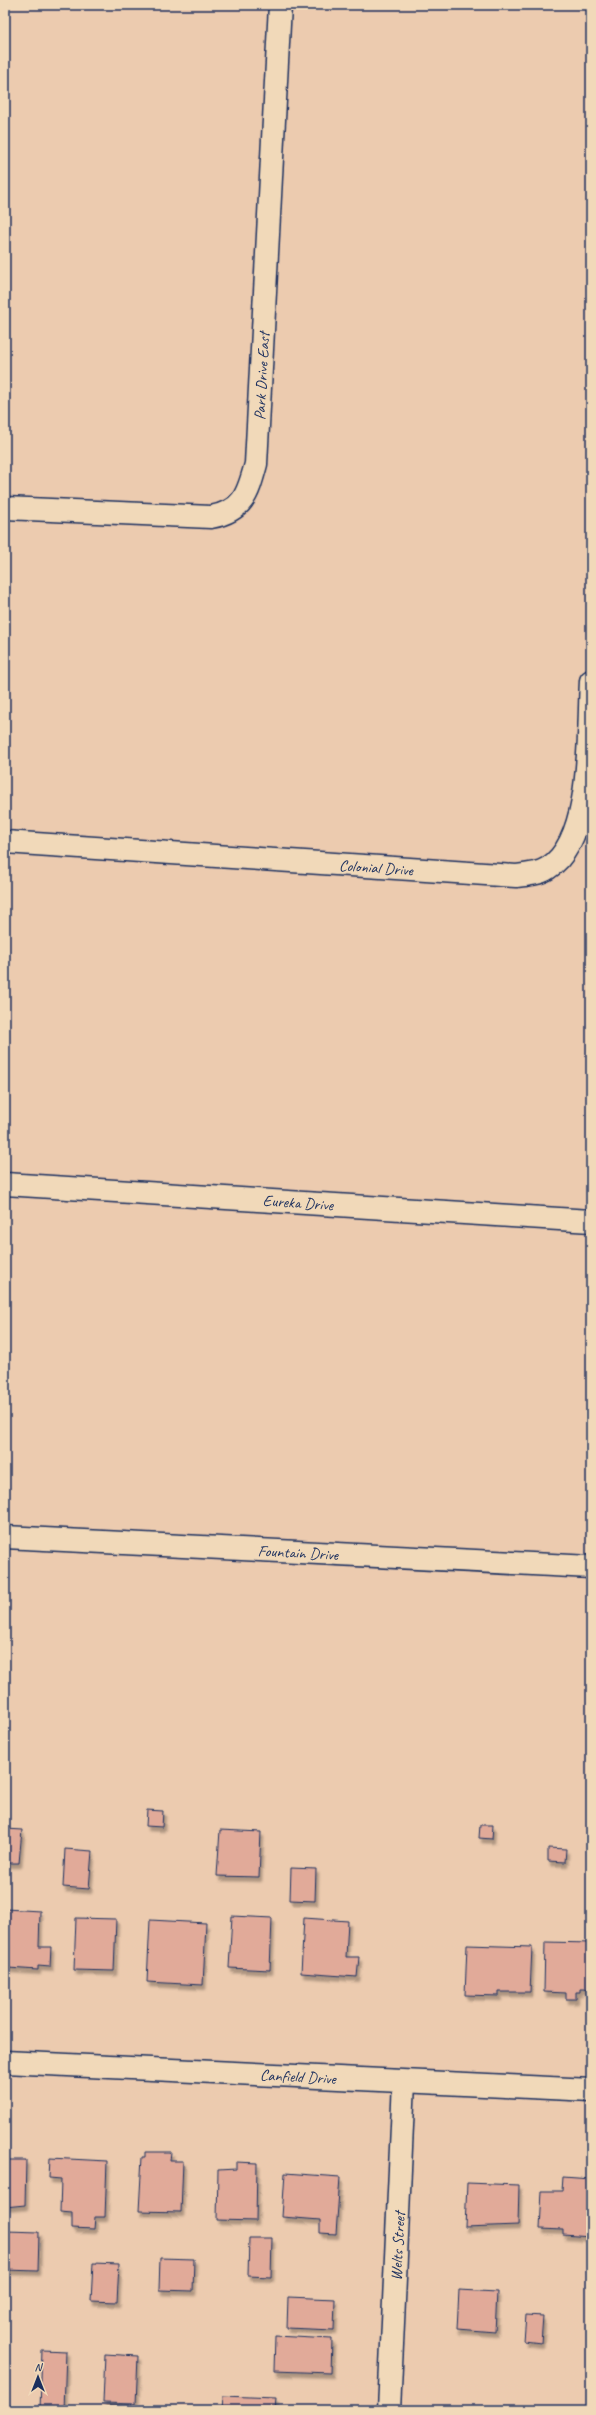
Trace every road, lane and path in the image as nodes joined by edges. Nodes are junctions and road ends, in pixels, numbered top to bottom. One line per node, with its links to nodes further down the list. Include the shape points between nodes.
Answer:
1 (280, 5): 2 (street, Park Drive East, via 256,464 248,492 241,503 226,514 211,517)
2 (5, 508)
3 (591, 681): 4 (street, Colonial Drive, via 585,785 575,835 559,860 536,874 516,876)
4 (5, 842)
5 (5, 1184): 6 (street, Eureka Drive)
6 (591, 1221)
7 (5, 1537): 8 (street, Fountain Drive)
8 (591, 1567)
9 (5, 2062): 10 (street, Canfield Drive)
10 (404, 2082): 11 (street, Canfield Drive); 12 (street, Welts Street)
11 (591, 2090)
12 (389, 2410)

